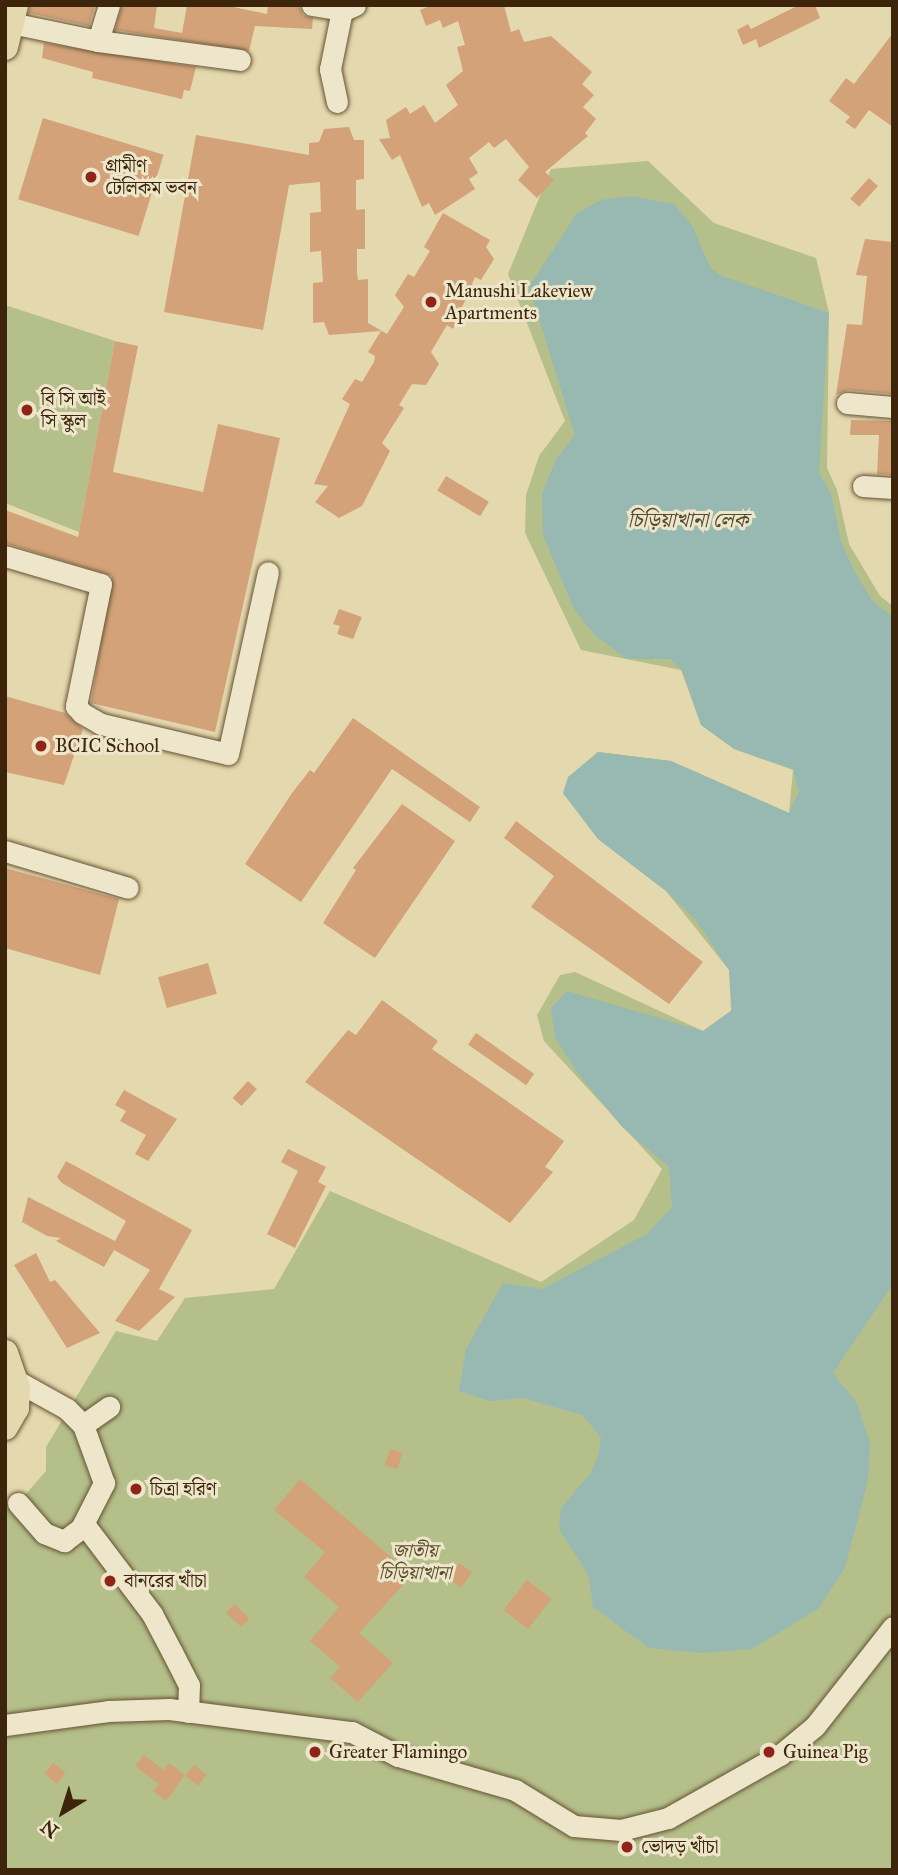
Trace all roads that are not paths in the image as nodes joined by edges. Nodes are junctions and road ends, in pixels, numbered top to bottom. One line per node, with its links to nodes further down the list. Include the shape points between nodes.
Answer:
1 (108, 5): 5 (street)
2 (312, 5): 3 (street)
3 (347, 7): 7 (street, via 330,69)
4 (10, 25): 5 (street)
5 (98, 41): 6 (street)
6 (240, 60)
7 (337, 102)
8 (846, 403): 9 (street)
9 (893, 407)
10 (863, 486): 11 (street)
11 (893, 488)
12 (5, 556): 13 (street, via 101,584 76,706 82,713 101,724 228,754)
13 (268, 572)
14 (5, 851): 15 (street)
15 (128, 888)
16 (5, 1353): 17 (main road)
17 (15, 1380): 19 (street, via 67,1409); 20 (main road, via 16,1408)
18 (109, 1407): 19 (street)
19 (83, 1425): 22 (street, via 104,1483)
20 (5, 1427)
21 (18, 1503): 22 (street, via 44,1533 64,1541)
22 (84, 1524): 24 (street, via 167,1642 189,1685)
23 (893, 1627): 24 (street, via 815,1726 780,1755 668,1818 621,1830 574,1826 515,1790 398,1756 352,1732)
24 (188, 1712): 25 (street, via 108,1711)
25 (5, 1724)

